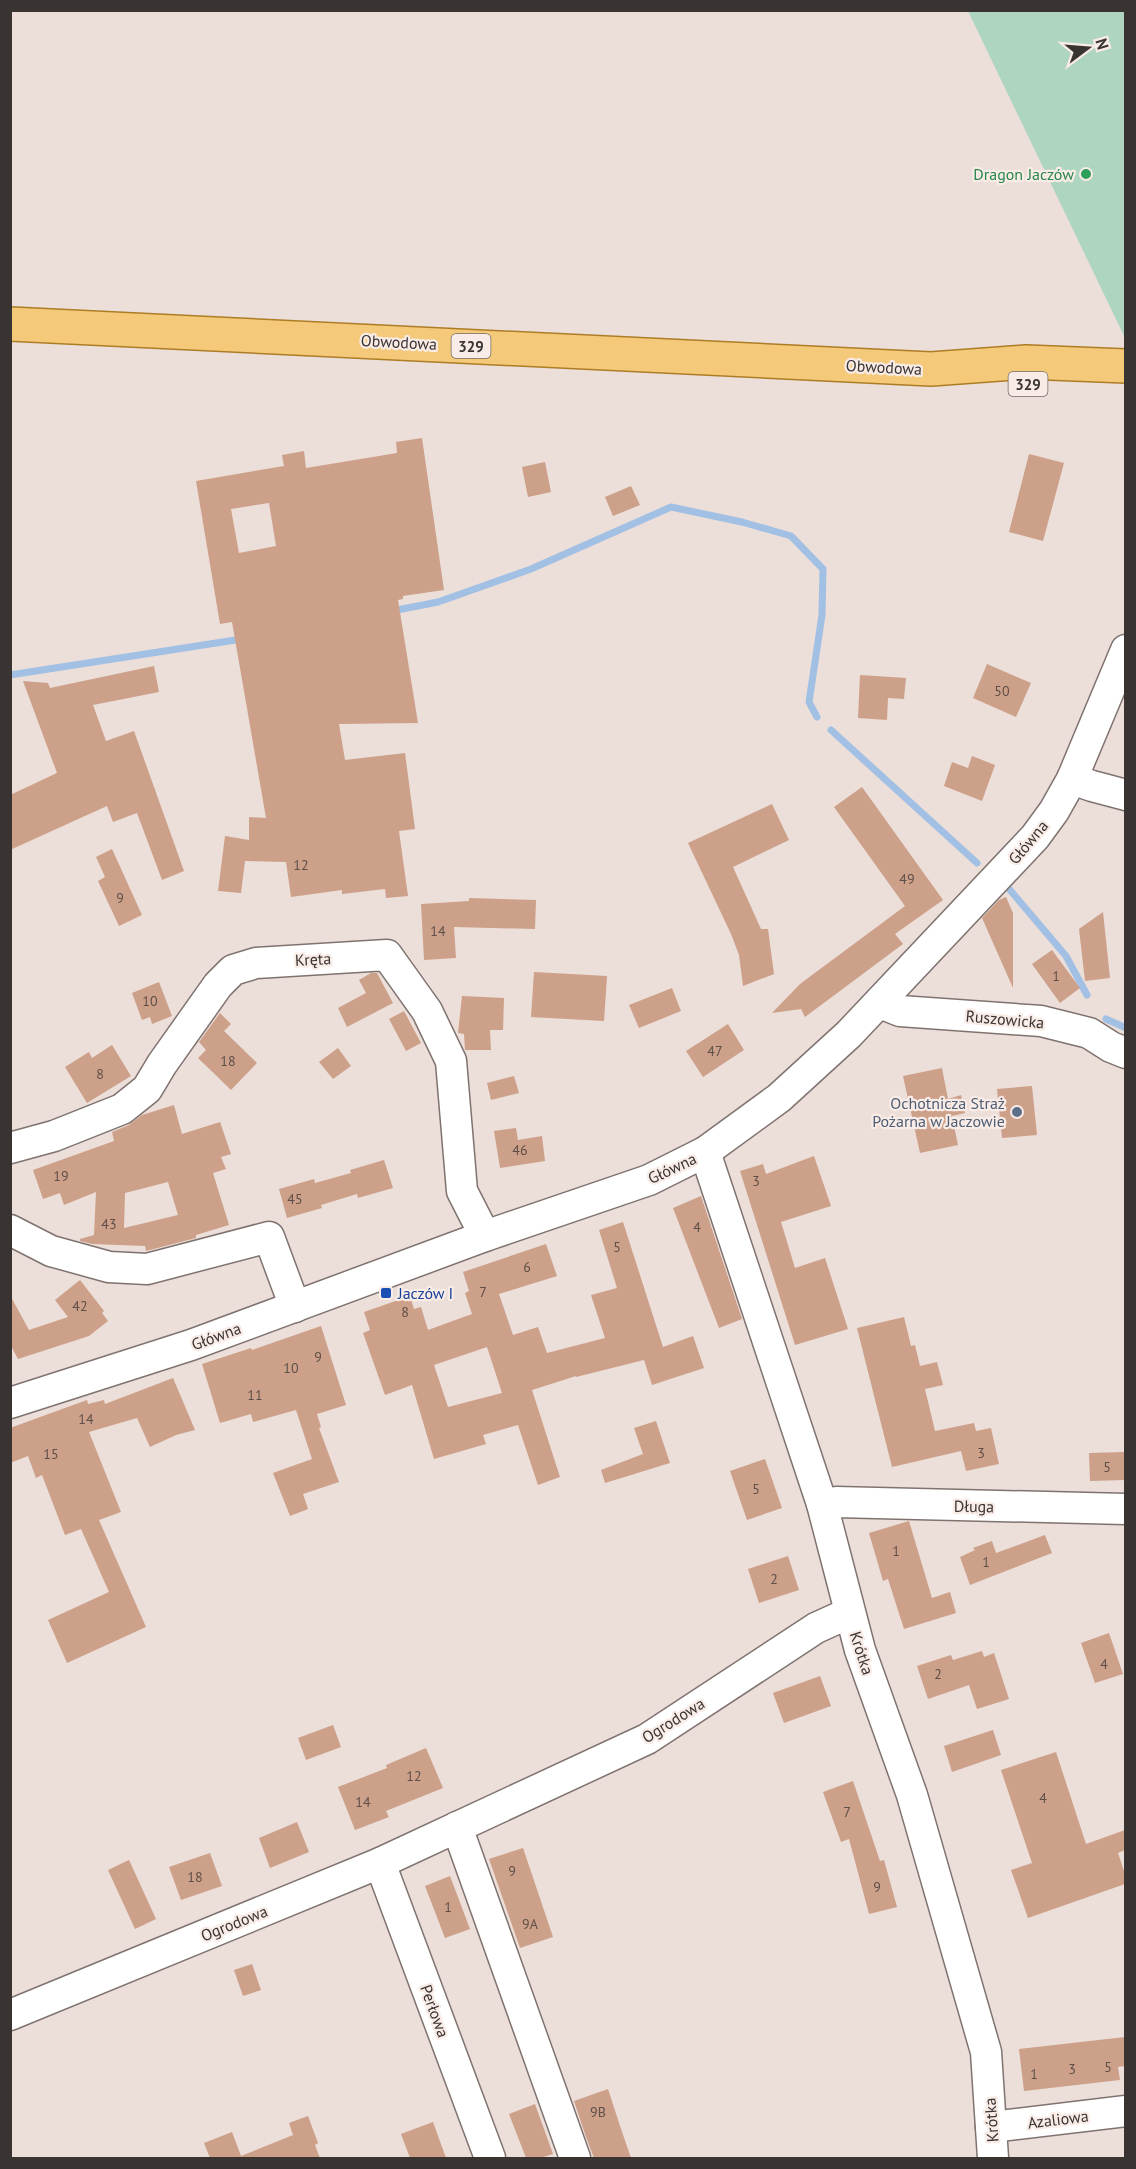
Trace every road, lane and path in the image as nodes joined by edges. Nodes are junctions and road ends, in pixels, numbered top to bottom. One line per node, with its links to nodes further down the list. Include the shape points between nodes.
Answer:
1 (10, 324): 3 (main road, Obwodowa / 329)
2 (1125, 366): 3 (main road, Obwodowa / 329, via 1026,362)
3 (931, 369): 4 (main road, Obwodowa / 329, via 1015,383)
4 (1125, 388)
5 (1125, 650): 6 (street, Główna)
6 (1072, 779): 7 (street); 8 (street, Główna, via 1035,837)
7 (1125, 795)
8 (880, 1003): 9 (street, Ruszowicka, via 900,1011 1041,1021 1089,1033); 11 (street, Główna, via 779,1098)
9 (1125, 1053)
10 (10, 1148): 13 (street, Kręta, via 54,1136 122,1109 147,1089 218,985 233,970 256,963 387,955 427,1011 451,1061 462,1191)
11 (705, 1152): 13 (street, Główna, via 649,1180); 16 (street, Krótka)
12 (10, 1230): 14 (street, via 51,1251 109,1267 147,1269 269,1237)
13 (485, 1236): 14 (street, Główna)
14 (295, 1307): 15 (street, Główna)
15 (10, 1403)
16 (822, 1504): 17 (street, Długa); 18 (street, Krótka)
17 (1125, 1509)
18 (849, 1612): 19 (street, Ogrodowa, via 816,1628 647,1739); 23 (street, Krótka, via 912,1795 986,2052)
19 (457, 1827): 20 (street, Ogrodowa); 25 (street)
20 (380, 1863): 21 (street, Ogrodowa); 24 (street, Perłowa)
21 (10, 2015)
22 (1125, 2111): 23 (street, Azaliowa)
23 (991, 2127): 26 (street, Krótka)
24 (490, 2158)
25 (575, 2158)
26 (993, 2158)

